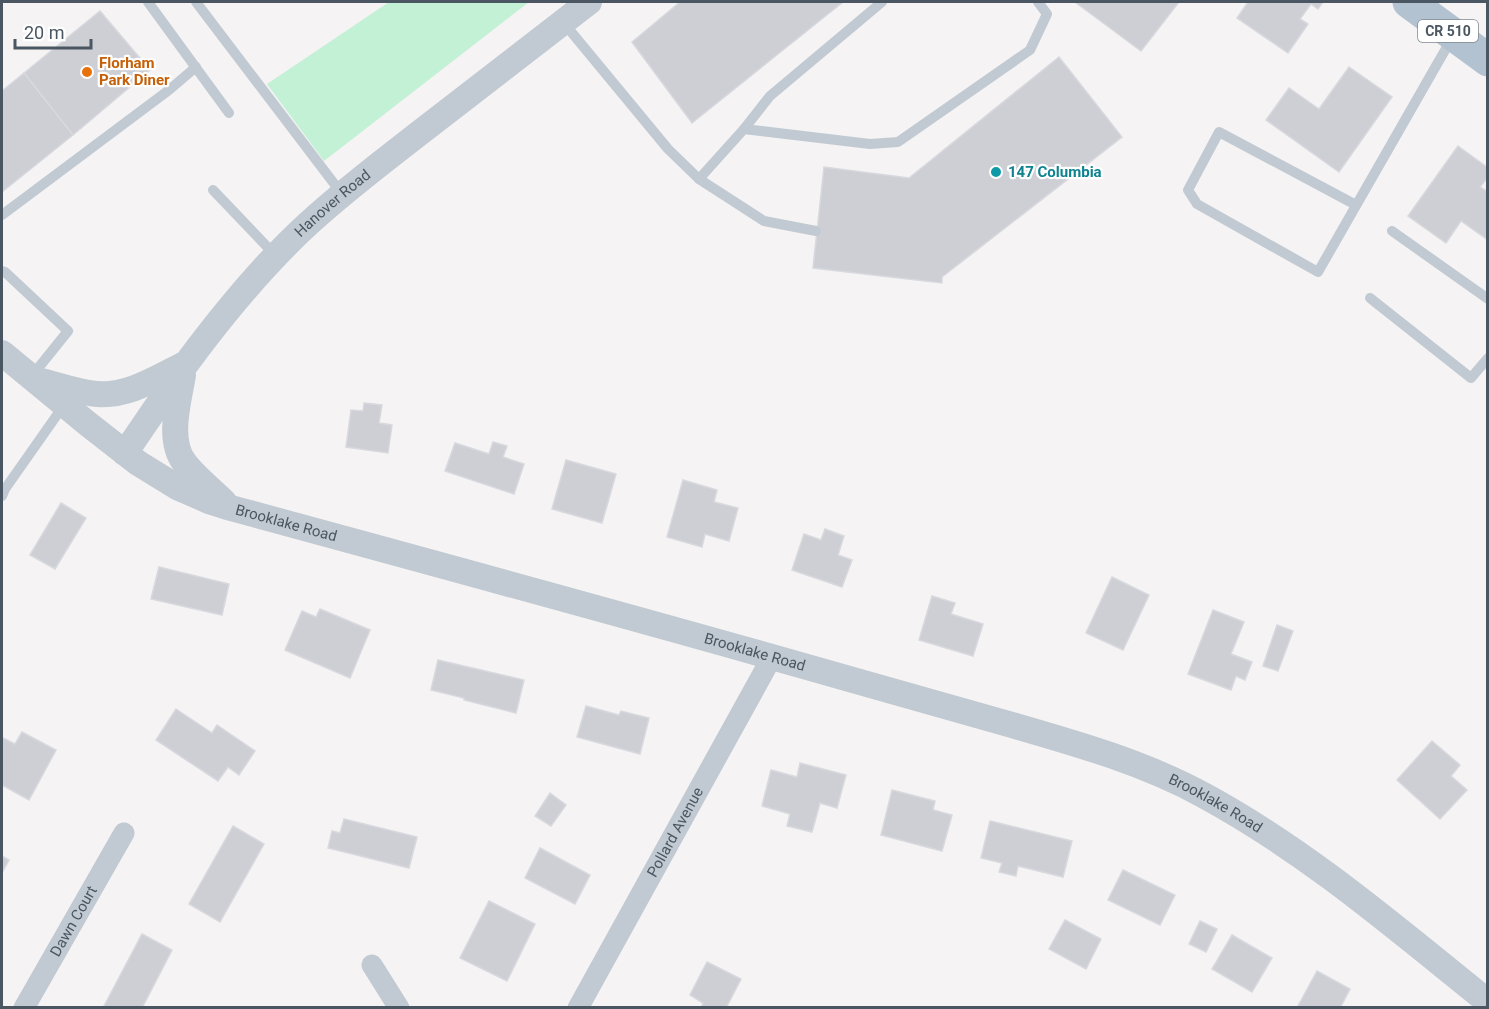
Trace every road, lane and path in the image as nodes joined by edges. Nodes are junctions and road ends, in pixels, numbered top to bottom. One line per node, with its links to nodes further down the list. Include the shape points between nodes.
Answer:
1 (148, 2): 10 (lane)
2 (196, 2): 15 (lane)
3 (589, 2): 7 (street, Hanover Road)
4 (882, 2): 12 (lane, via 770,96)
5 (1038, 2): 12 (lane, via 1047,14 1030,50 898,142 870,144)
6 (1409, 2): 8 (main road, CR 510)
7 (562, 22): 13 (lane, via 668,149); 15 (street, Hanover Road)
8 (1454, 35): 9 (main road, CR 510); 16 (lane)
9 (1488, 60)
10 (196, 67): 11 (lane); 17 (lane)
11 (229, 113)
12 (744, 129): 13 (lane)
13 (699, 179): 18 (lane, via 764,221)
14 (213, 190): 20 (lane)
15 (342, 194): 20 (street, Hanover Road)
16 (1356, 205): 16 (lane, via 1318,272 1197,204 1188,190 1219,132)
17 (2, 215)
18 (816, 231)
19 (1392, 231): 23 (lane)
20 (276, 256): 26 (street, Hanover Road)
21 (2, 271): 27 (lane, via 68,331)
22 (1370, 298): 25 (lane, via 1471,378)
23 (1488, 299)
24 (2, 353): 27 (street, Brooklake Road)
25 (1488, 358)
26 (184, 364): 27 (street, via 133,389 110,394 87,393); 29 (street, Hanover Road); 31 (street, via 176,419 178,451 183,462)
27 (31, 378): 28 (street, Brooklake Road)
28 (64, 405): 29 (street, Brooklake Road); 30 (lane)
29 (125, 453): 31 (street, Brooklake Road, via 177,487)
30 (2, 496)
31 (231, 508): 32 (street, Brooklake Road)
32 (772, 657): 35 (street, Brooklake Road, via 1081,745 1146,768 1204,795 1281,841 1342,884); 38 (street, Pollard Avenue)
33 (123, 833): 36 (street, Dawn Court)
34 (372, 965): 37 (street)
35 (1488, 1002)
36 (24, 1008)
37 (399, 1008)
38 (578, 1008)

